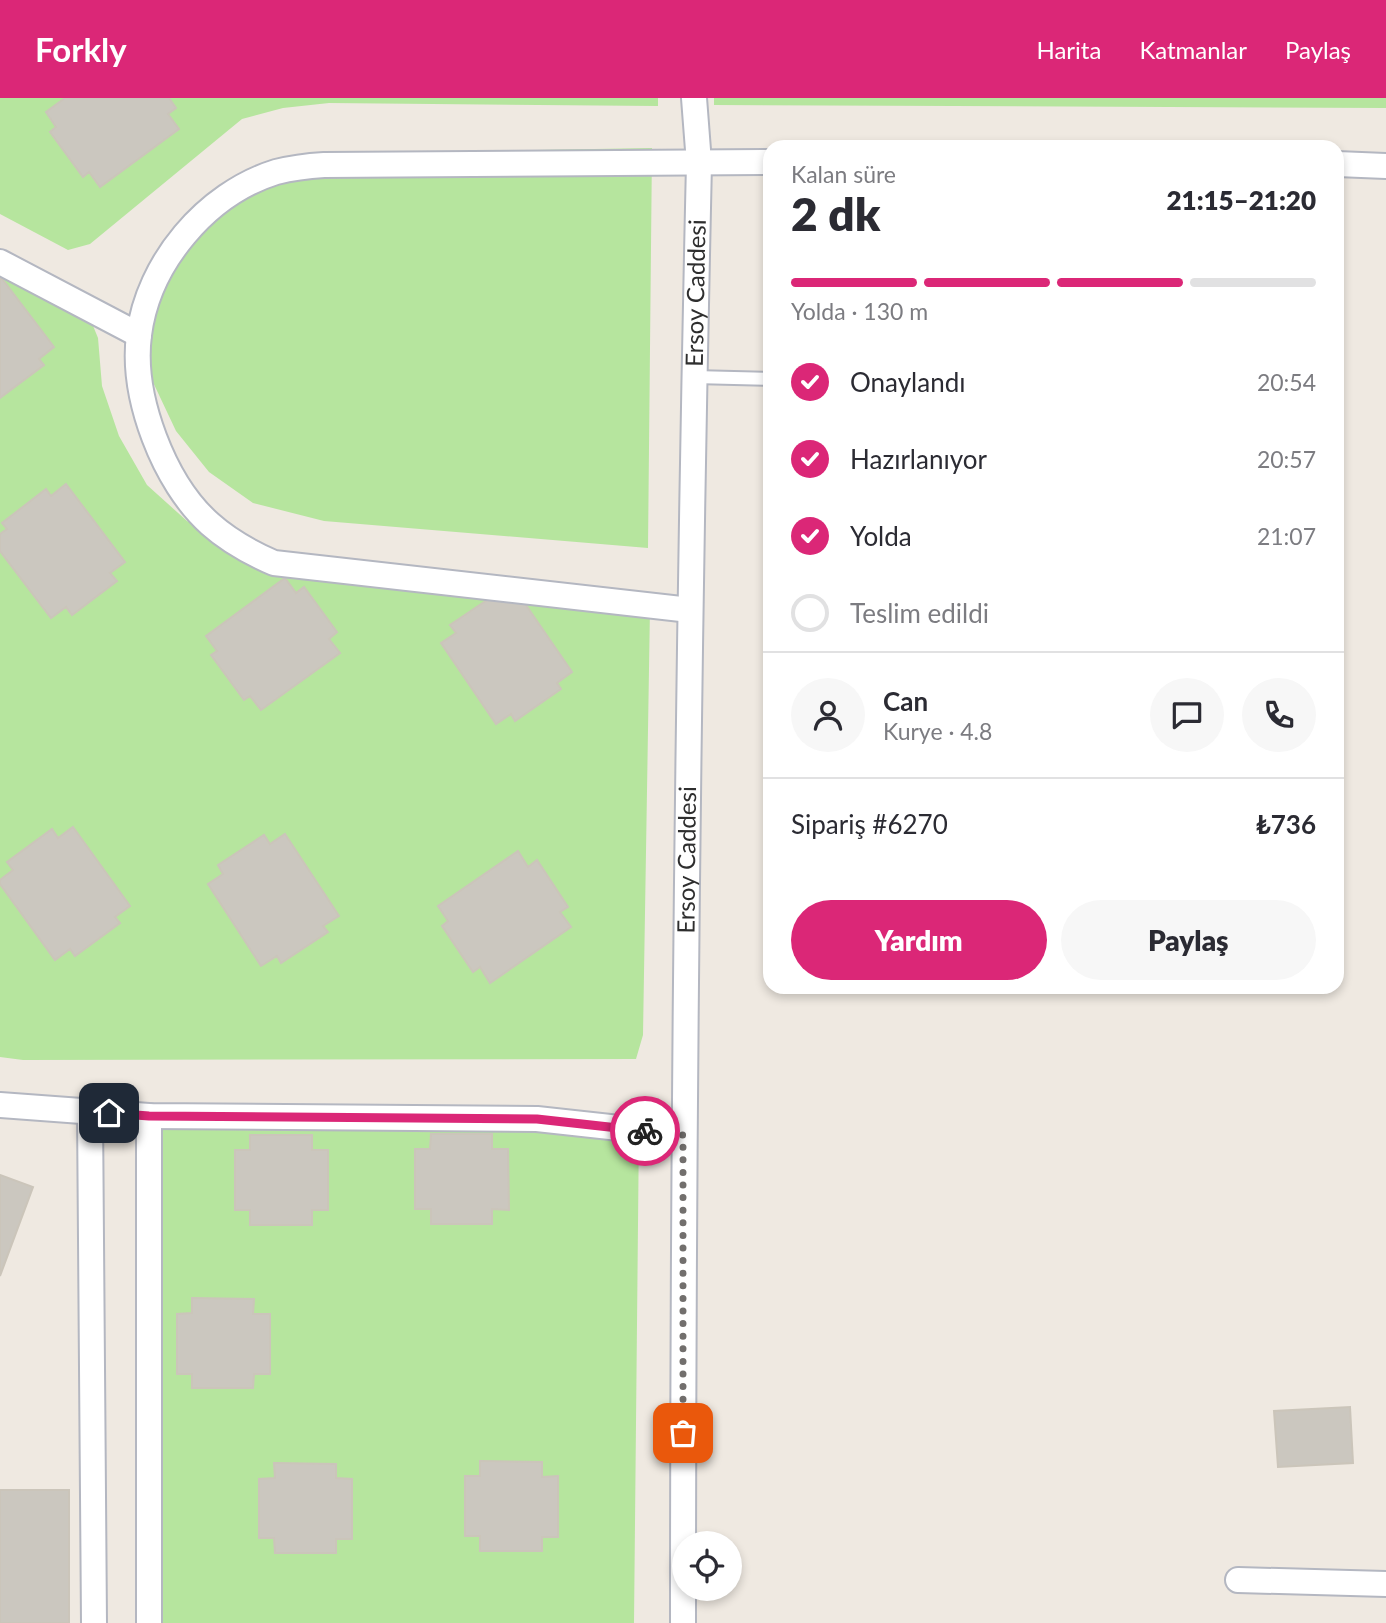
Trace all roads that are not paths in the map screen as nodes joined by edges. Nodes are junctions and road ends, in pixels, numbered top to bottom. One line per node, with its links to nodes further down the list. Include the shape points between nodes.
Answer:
1 (694, 98): 3 (street, Ersoy Caddesi)
2 (763, 162): 3 (street)
3 (699, 163): 7 (street, via 324,165 276,172 220,201 188,231 150,292); 8 (street, Ersoy Caddesi)
4 (1344, 164): 5 (street)
5 (1386, 166)
6 (0, 262): 7 (street)
7 (139, 335): 10 (street, via 142,396 172,475 209,523 251,553 274,563)
8 (694, 377): 9 (lane); 10 (street, Ersoy Caddesi)
9 (763, 379)
10 (690, 610): 14 (street, Ersoy Caddesi)
11 (0, 1105): 12 (street)
12 (90, 1112): 13 (street); 17 (street)
13 (149, 1116): 14 (street, via 537,1119); 18 (street)
14 (683, 1135): 19 (street, Ersoy Caddesi)
15 (1238, 1580): 16 (street)
16 (1386, 1584)
17 (93, 1623)
18 (149, 1623)
19 (683, 1623)

